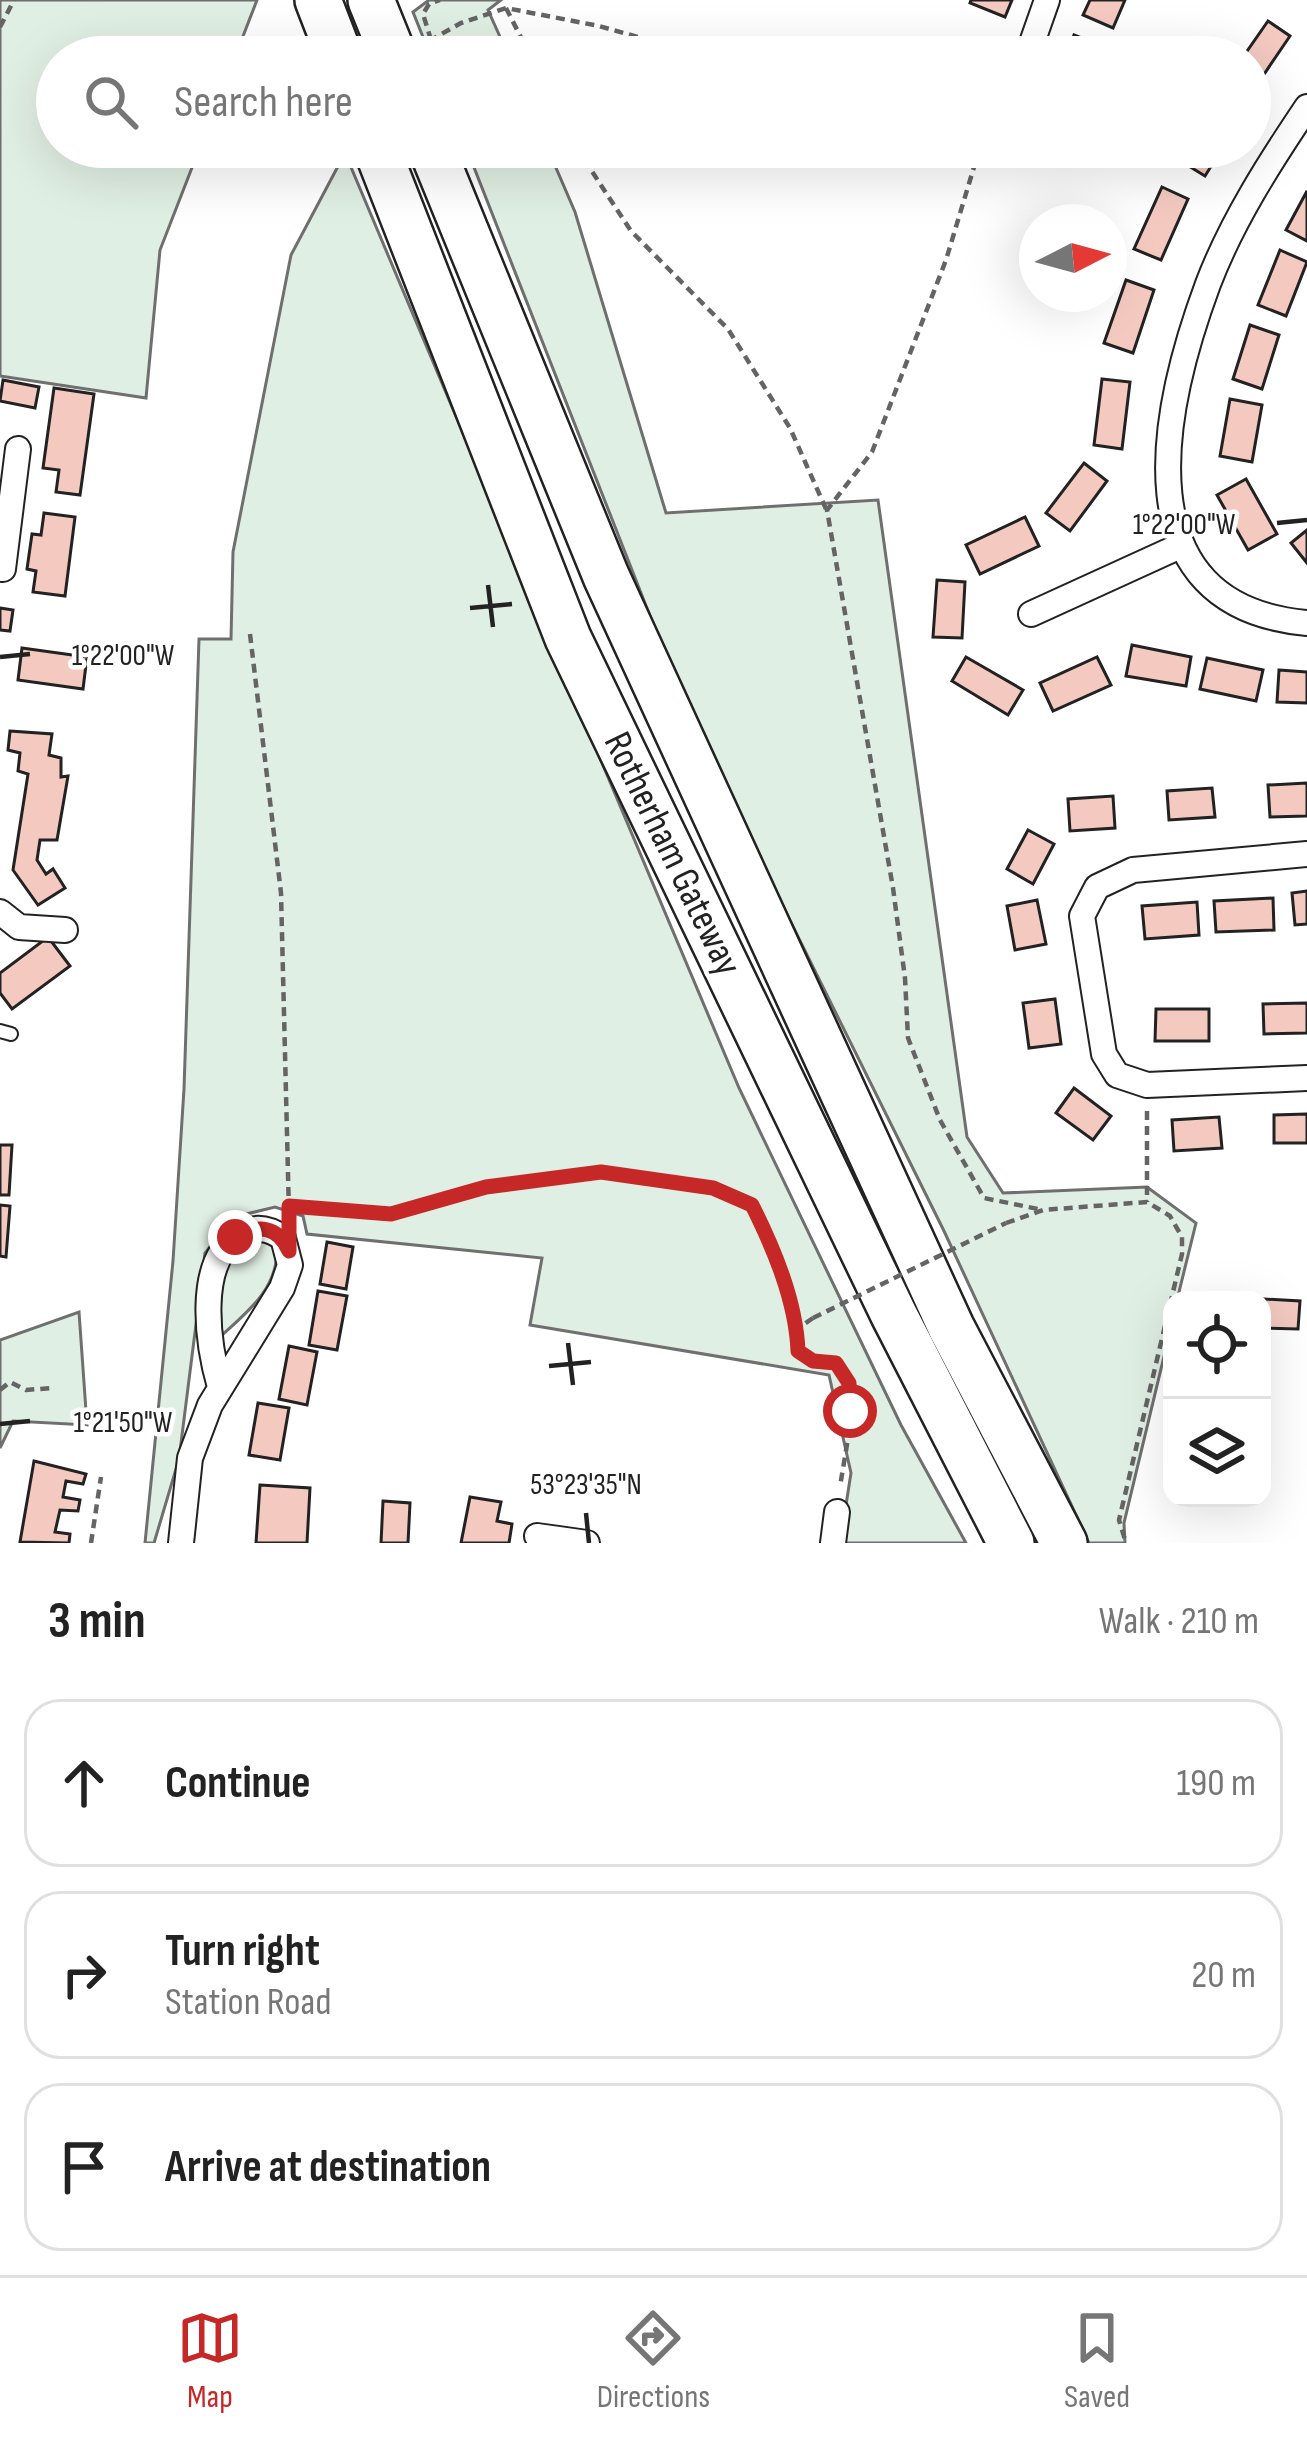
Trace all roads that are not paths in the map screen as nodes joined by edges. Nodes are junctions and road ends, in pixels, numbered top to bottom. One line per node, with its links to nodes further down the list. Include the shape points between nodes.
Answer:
1 (318, 0): 4 (highway)
2 (371, 0): 5 (highway)
3 (1047, 0): 6 (street)
4 (332, 36)
5 (405, 36)
6 (1035, 36)
7 (1307, 107): 8 (street)
8 (1271, 166)
9 (384, 168): 28 (highway, Rotherham Gateway, via 568,638)
10 (439, 168): 29 (highway, Rotherham Gateway, via 616,598 951,1327)
11 (1270, 168): 14 (street, via 1208,283 1172,422 1169,496)
12 (18, 449): 13 (street)
13 (6, 493): 15 (street)
14 (1180, 546): 16 (street); 17 (street, via 1218,592 1257,613)
15 (3, 569)
16 (1031, 614)
17 (1307, 622)
18 (1307, 854): 21 (street, via 1133,869 1097,887 1082,916 1104,1054 1117,1075 1147,1085)
19 (0, 913): 20 (street, via 20,928)
20 (65, 930)
21 (1307, 1078)
22 (220, 1387): 22 (street, via 290,1265 283,1238 259,1228 224,1248 211,1292); 25 (street, via 190,1458)
23 (837, 1512): 27 (street)
24 (537, 1536): 26 (street)
25 (181, 1543)
26 (587, 1543)
27 (833, 1543)
28 (1011, 1543)
29 (1064, 1543)

